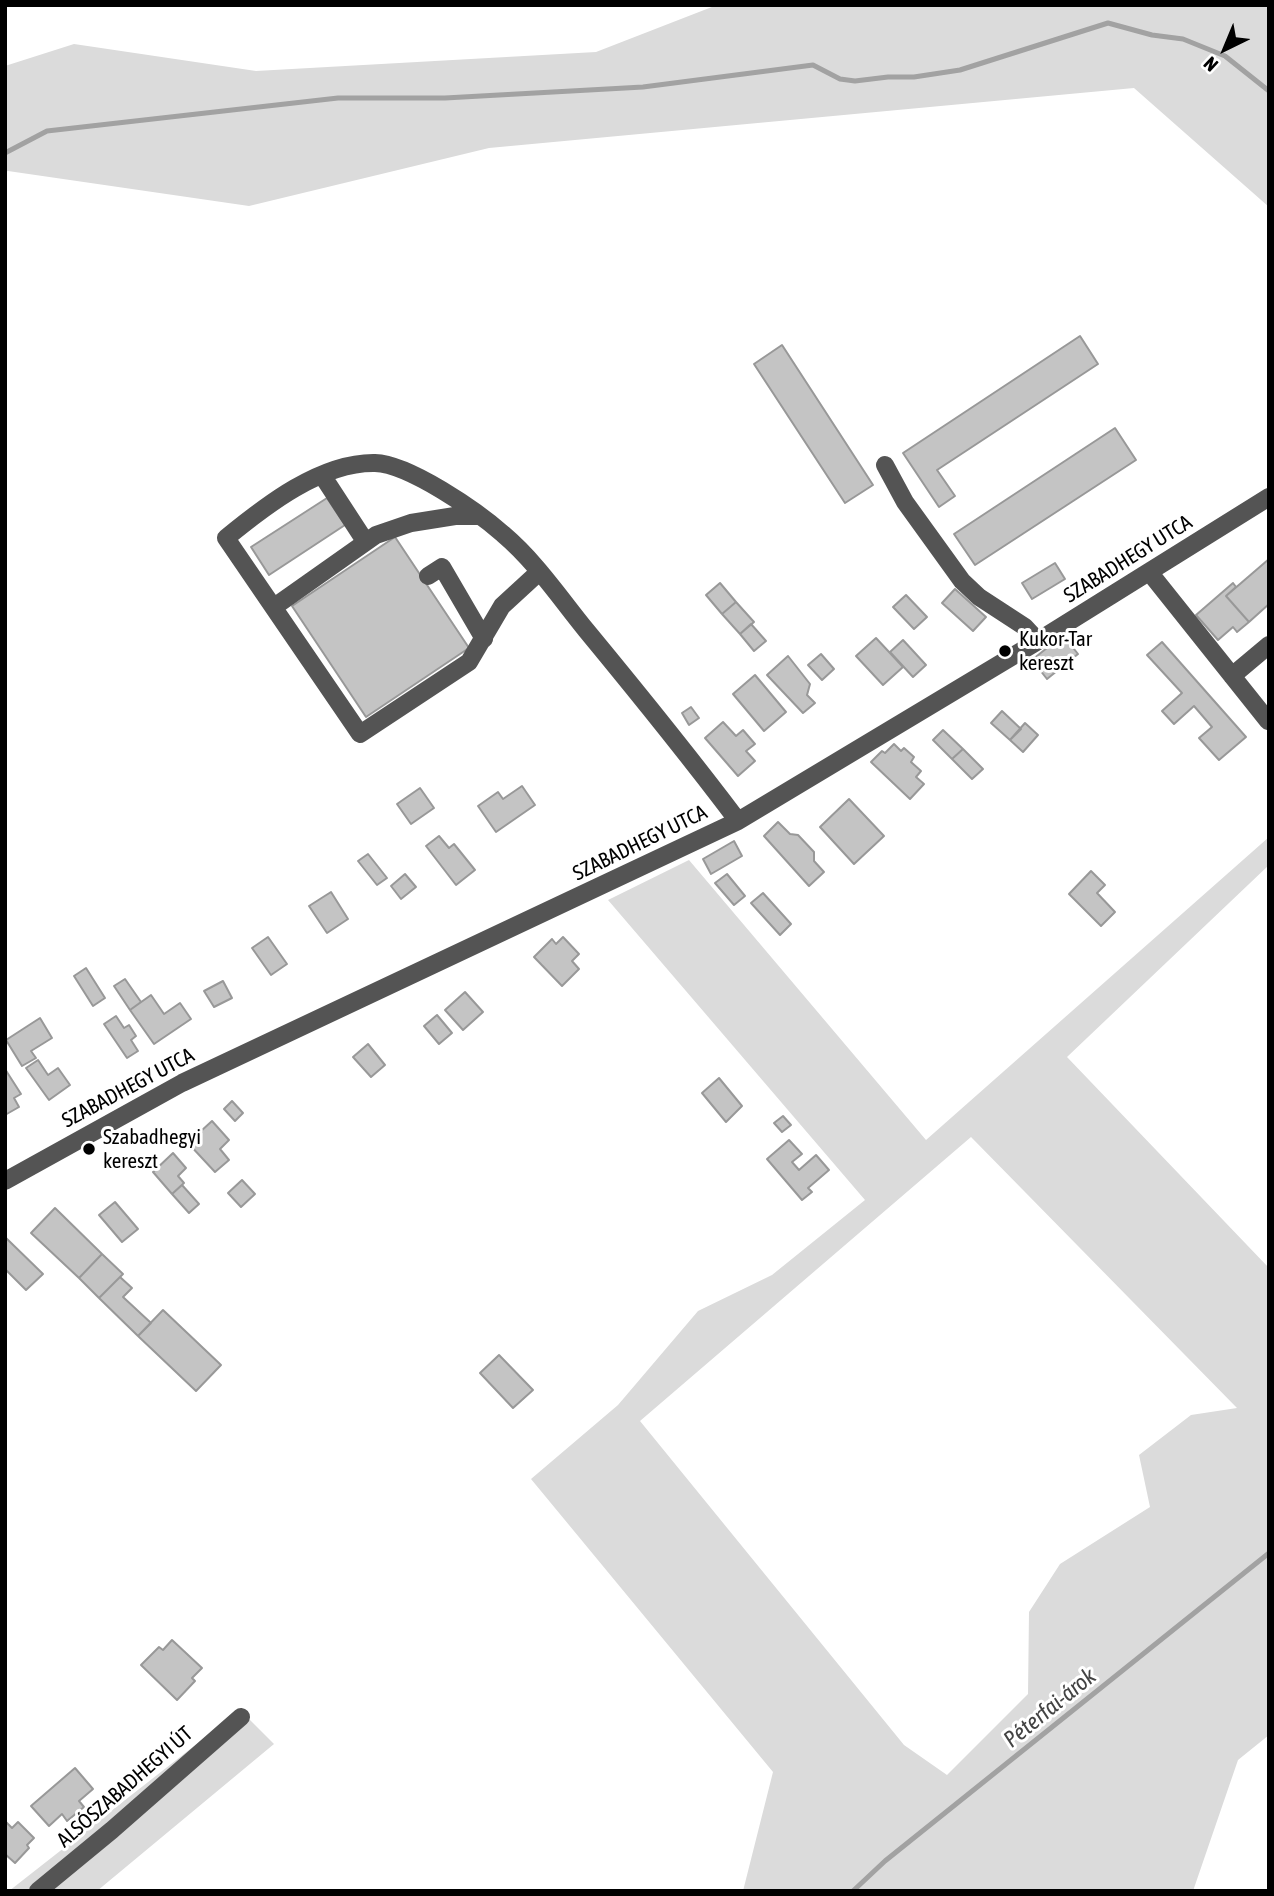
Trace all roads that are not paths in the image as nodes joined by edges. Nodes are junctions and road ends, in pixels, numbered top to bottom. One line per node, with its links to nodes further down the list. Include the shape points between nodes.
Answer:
1 (885, 465): 11 (street, via 905,502 962,581 1025,626)
2 (322, 475): 4 (street, via 361,464 385,464 418,476); 5 (street); 9 (street, via 279,497 226,538)
3 (1269, 497): 7 (street, SZABADHEGY UTCA)
4 (479, 516): 5 (street, via 411,523); 6 (street)
5 (365, 541): 9 (street)
6 (539, 572): 10 (street, via 502,606); 15 (street)
7 (1150, 573): 11 (street, SZABADHEGY UTCA); 13 (street)
8 (428, 576): 10 (street, via 442,567)
9 (274, 607): 10 (street, via 360,734 469,662)
10 (484, 639)
11 (1038, 641): 15 (street, SZABADHEGY UTCA)
12 (1269, 645): 13 (street)
13 (1232, 676): 14 (street)
14 (1268, 721)
15 (738, 821): 16 (street, SZABADHEGY UTCA, via 182,1083)
16 (5, 1181)
17 (241, 1717): 18 (street, ALSÓSZABADHEGYI ÚT)
18 (38, 1891)

